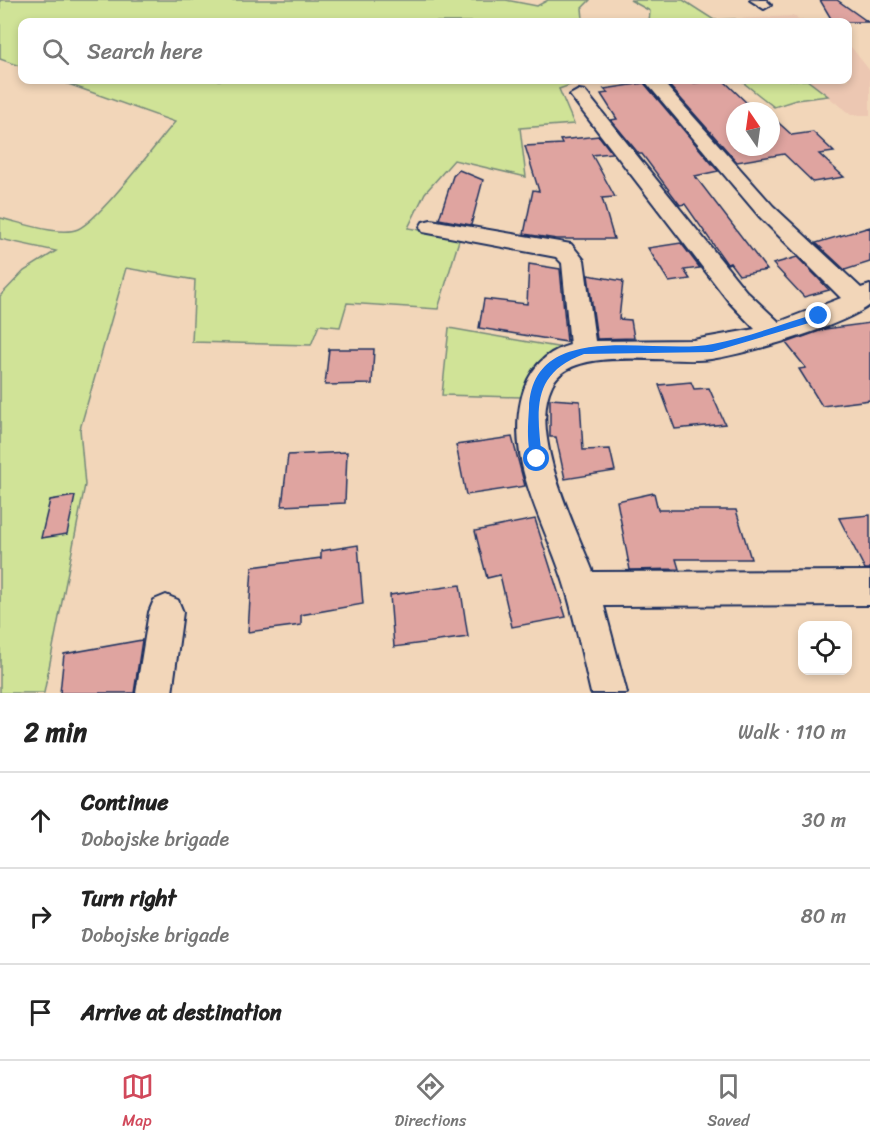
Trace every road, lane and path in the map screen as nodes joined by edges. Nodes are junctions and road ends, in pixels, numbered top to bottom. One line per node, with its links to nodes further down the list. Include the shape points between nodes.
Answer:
1 (655, 84): 4 (street, via 766,211)
2 (579, 95): 5 (street, via 738,297)
3 (431, 227): 6 (street, via 569,253)
4 (865, 298): 5 (street)
5 (774, 332): 6 (street, via 692,351)
6 (583, 351): 8 (street, via 561,358 545,373 533,405 540,477)
7 (870, 588): 8 (street)
8 (583, 589): 11 (street)
9 (166, 612): 10 (street)
10 (154, 693)
11 (609, 693)

